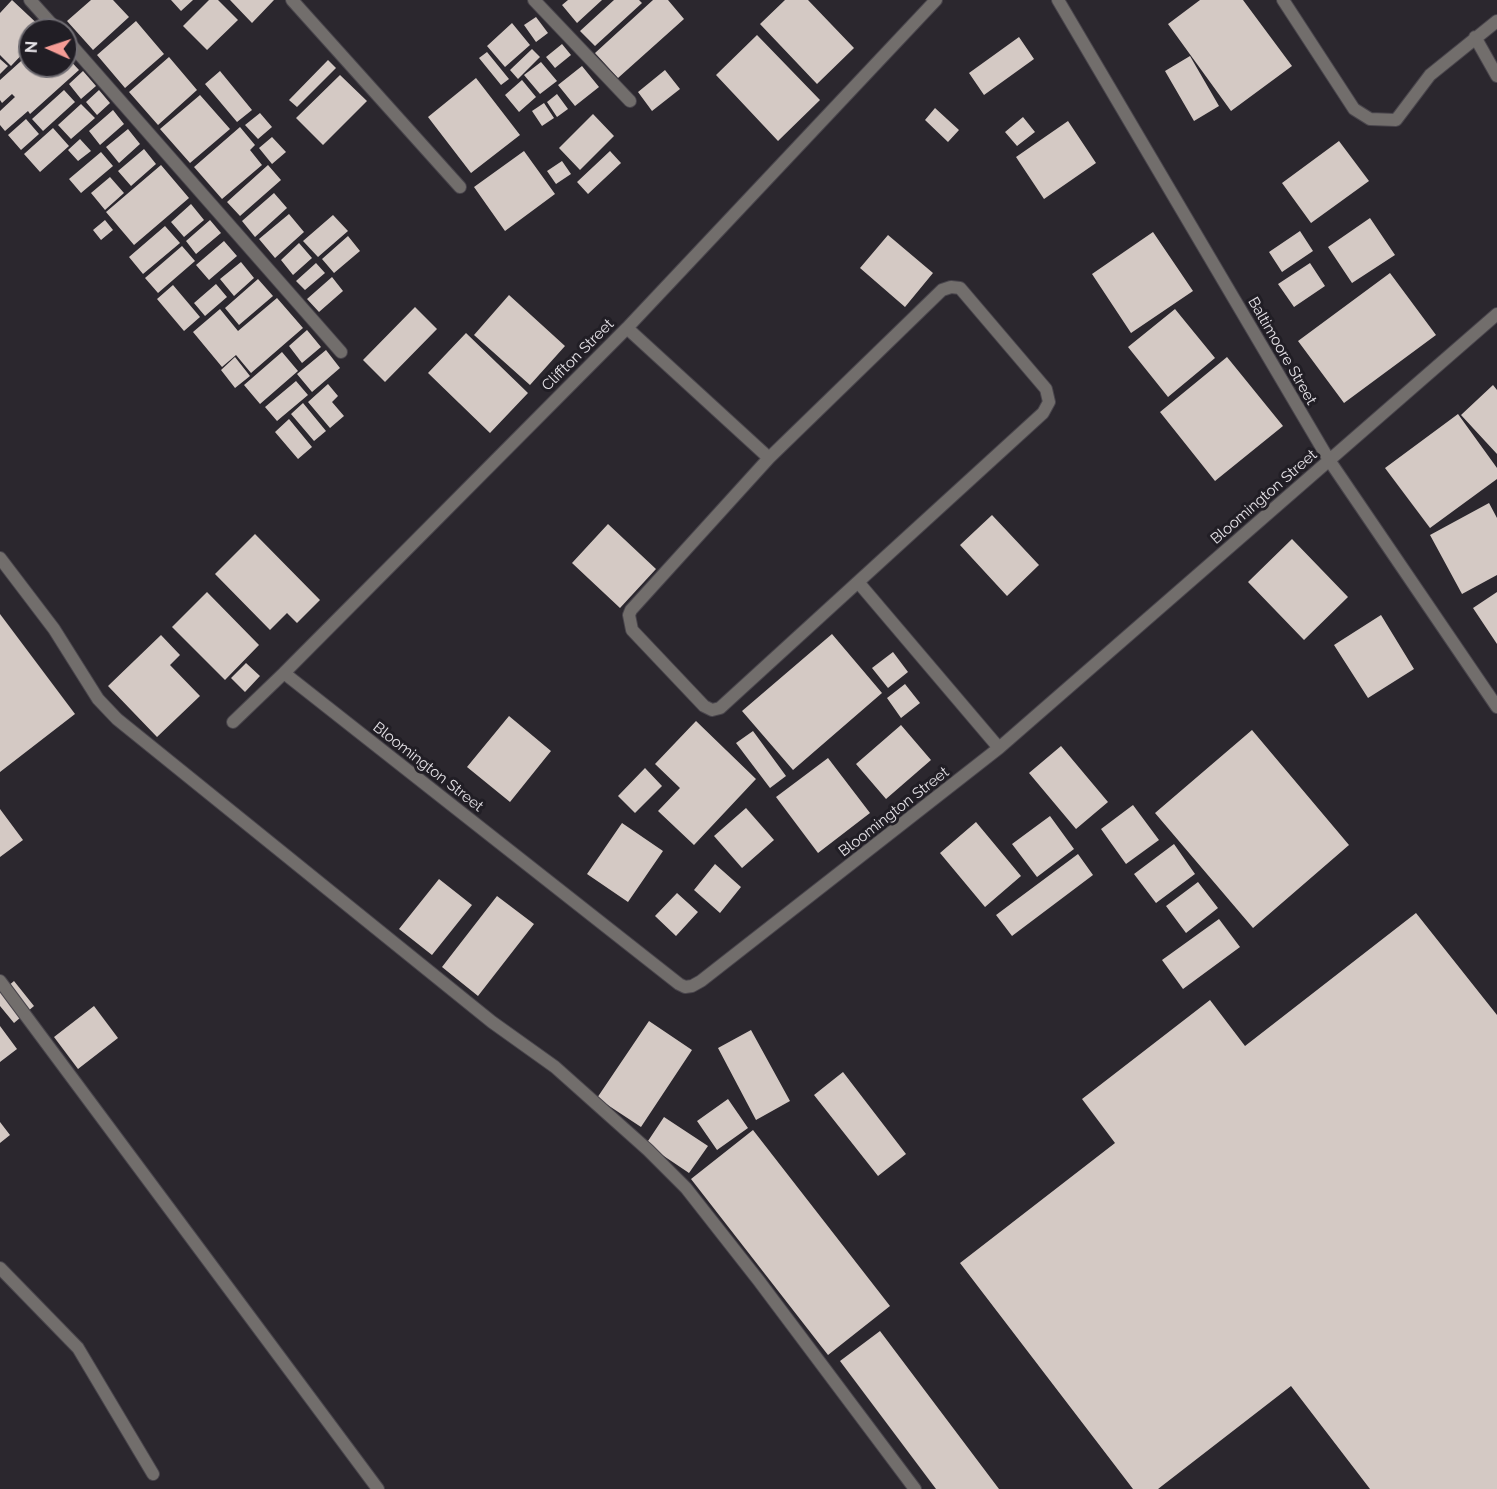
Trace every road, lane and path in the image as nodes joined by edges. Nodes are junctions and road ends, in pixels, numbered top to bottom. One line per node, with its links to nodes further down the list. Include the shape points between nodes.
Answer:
1 (30, 0): 7 (street)
2 (292, 0): 13 (street)
3 (534, 0): 12 (street)
4 (936, 0): 15 (street, Cliffton Street)
5 (1058, 0): 18 (street, Baltimoore Street)
6 (1283, 0): 9 (street, via 1354,109 1370,120 1396,120 1430,75)
7 (46, 18)
8 (1497, 21): 9 (street)
9 (1475, 37): 11 (street)
10 (78, 53): 16 (street)
11 (1497, 76)
12 (630, 101)
13 (460, 187)
14 (1497, 314): 18 (street, Bloomington Street)
15 (627, 328): 17 (street); 21 (street, Cliffton Street)
16 (341, 352)
17 (769, 458): 20 (street, via 631,609 632,630 712,710 720,708); 20 (street, via 942,290 951,287 960,288 1046,389 1049,402 1043,413)
18 (1329, 460): 22 (street, Baltimoore Street); 24 (street, Bloomington Street)
19 (0, 558): 29 (street, via 54,629 98,699 117,719 492,1022 555,1067 686,1188)
20 (858, 582): 24 (street)
21 (284, 673): 23 (street, Cliffton Street); 24 (street, Bloomington Street, via 685,987 701,981)
22 (1497, 706)
23 (233, 722)
24 (999, 748)
25 (0, 981): 28 (street)
26 (0, 1268): 27 (street, via 78,1348)
27 (153, 1474)
28 (378, 1489)
29 (915, 1489)

